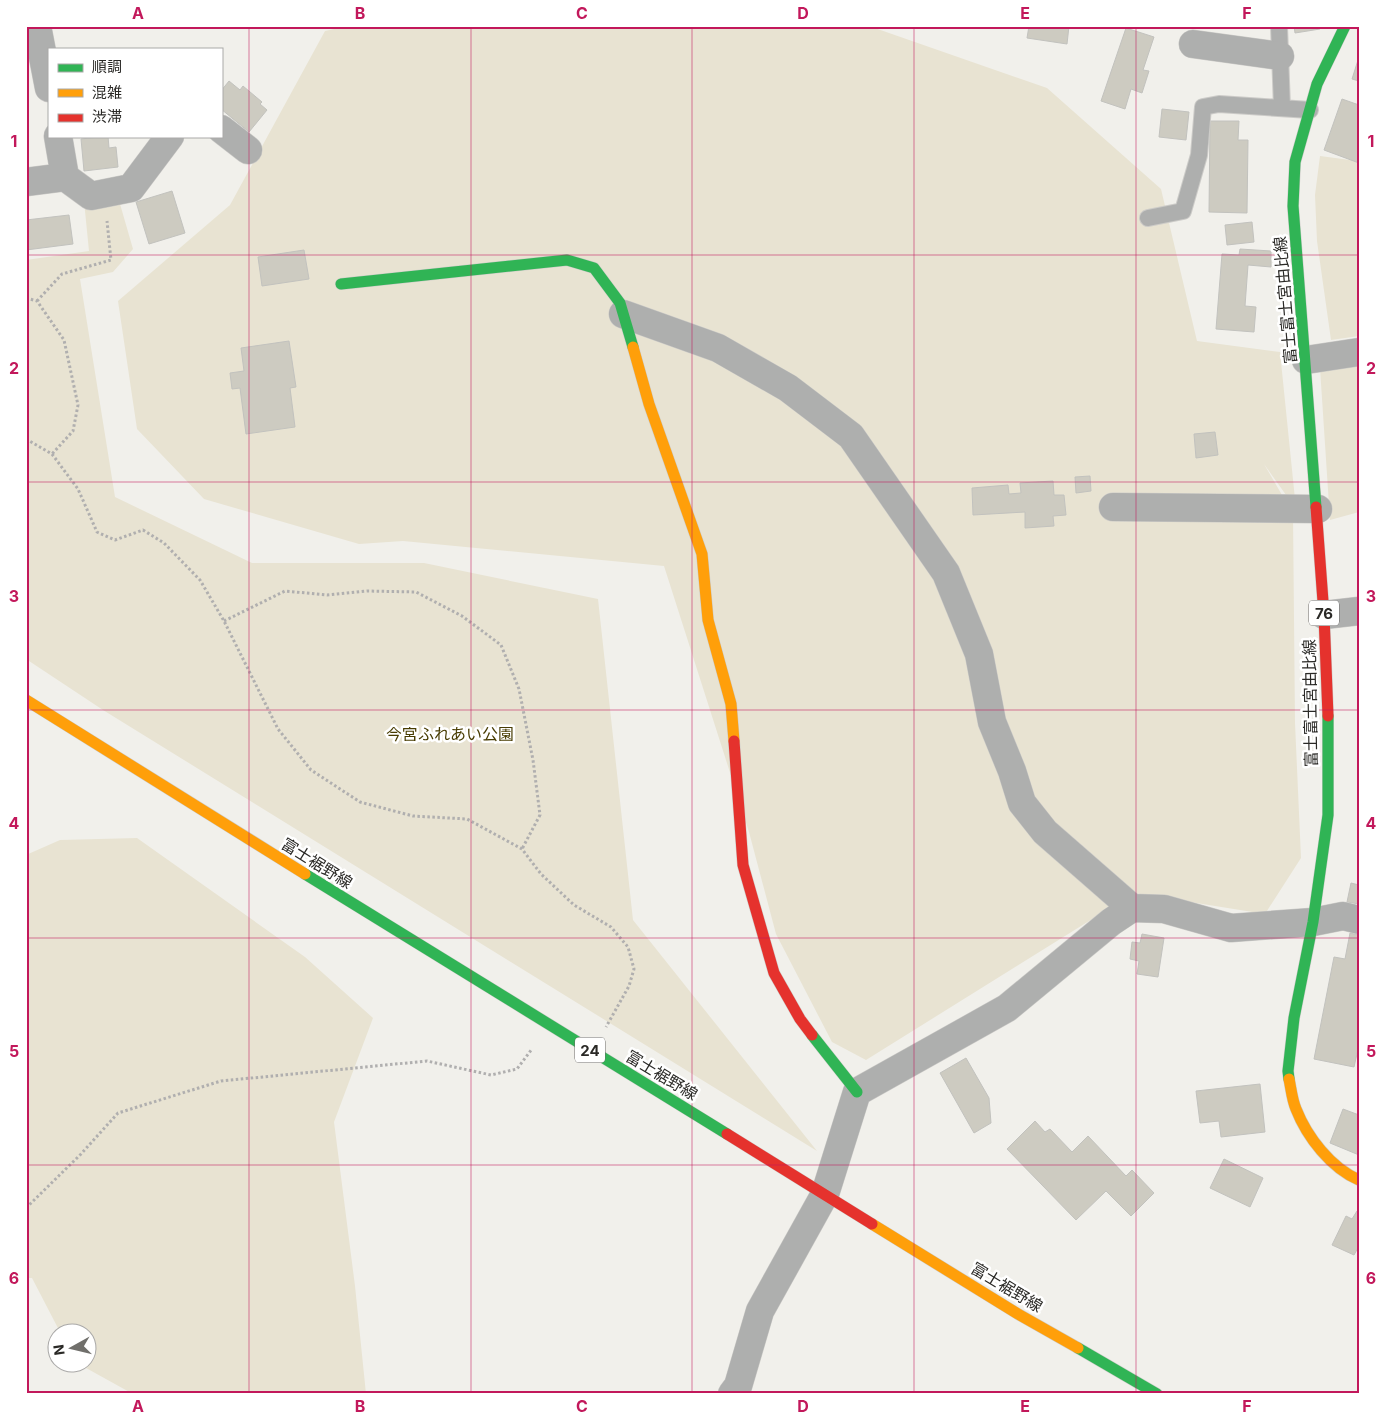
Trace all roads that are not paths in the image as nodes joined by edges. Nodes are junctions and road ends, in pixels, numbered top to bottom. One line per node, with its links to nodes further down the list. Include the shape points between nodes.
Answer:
1 (1279, 26): 5 (lane)
2 (1345, 26): 8 (main road, 富士富士宮由比線 / 76, via 1317,84)
3 (34, 28): 6 (street)
4 (1193, 44): 5 (street)
5 (1280, 56): 7 (lane)
6 (48, 84)
7 (1282, 108): 8 (lane); 15 (lane, via 1219,104 1203,107 1199,155 1183,211)
8 (1310, 110): 19 (main road, 富士富士宮由比線 / 76, via 1295,162 1293,206)
9 (222, 130): 12 (street)
10 (58, 138): 13 (street)
11 (168, 138): 13 (street, via 131,188 91,196)
12 (248, 150)
13 (66, 177): 14 (street)
14 (26, 182)
15 (1148, 218)
16 (341, 284): 17 (main road, via 567,260 594,268 620,303)
17 (623, 314): 25 (street, via 718,348 788,388 851,436 946,573 979,654 992,722 1022,803 1045,832); 28 (main road, via 649,404 702,554 708,620 731,704 743,865 774,973 800,1019)
18 (1359, 352): 19 (street)
19 (1306, 360): 21 (main road, 富士富士宮由比線 / 76)
20 (1112, 507): 21 (street)
21 (1318, 509): 23 (main road, 富士富士宮由比線 / 76)
22 (1359, 611): 23 (street)
23 (1324, 615): 27 (main road, 富士富士宮由比線 / 76, via 1328,815)
24 (26, 700): 30 (main road, 富士裾野線 / 24)
25 (1132, 908): 27 (street, via 1164,909 1231,928); 28 (street, via 1007,1008)
26 (1359, 920): 27 (street, via 1343,916)
27 (1314, 922): 29 (main road, 富士富士宮由比線 / 76, via 1294,1018 1288,1071 1295,1108 1316,1146)
28 (857, 1092): 30 (street)
29 (1359, 1180)
30 (825, 1194): 31 (street, via 760,1311 738,1386); 32 (main road, 富士裾野線 / 24, via 1018,1314)
31 (732, 1394)
32 (1157, 1394)

